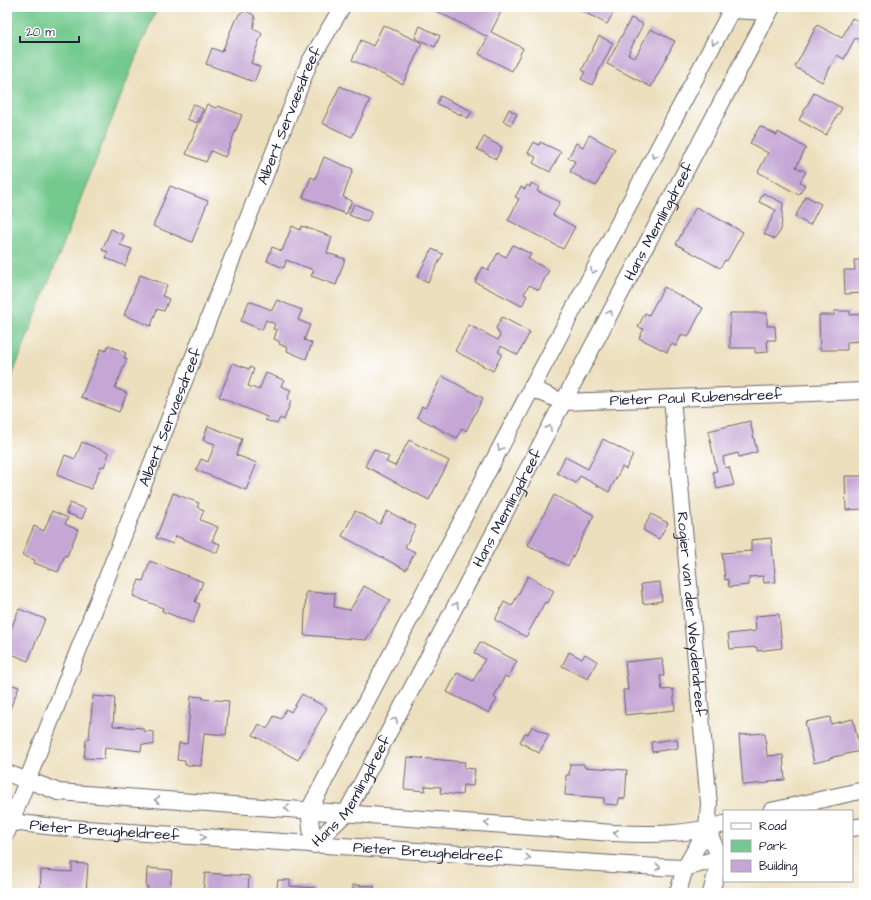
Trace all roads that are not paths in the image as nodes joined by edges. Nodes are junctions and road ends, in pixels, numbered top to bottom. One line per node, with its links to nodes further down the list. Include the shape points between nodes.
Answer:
1 (342, 7): 9 (street, Albert Servaesdreef, via 309,63)
2 (730, 8): 3 (street); 4 (street, Hans Memlingdreef, one-way to 4)
3 (769, 9): 7 (street, Hans Memlingdreef, one-way to 3)
4 (531, 388): 7 (street, Pieter Paul Rubensdreef); 11 (street, Hans Memlingdreef, one-way to 11)
5 (864, 390): 6 (street, Pieter Paul Rubensdreef)
6 (672, 398): 7 (street, Pieter Paul Rubensdreef); 18 (street, Rogier van der Weydendreef, via 709,804)
7 (563, 402): 13 (street, Hans Memlingdreef, one-way to 7)
8 (7, 773): 9 (street)
9 (27, 781): 11 (street, one-way to 9, via 58,792); 16 (street, Albert Servaesdreef)
10 (864, 790): 12 (street)
11 (309, 810): 13 (street); 19 (street, Hans Memlingdreef)
12 (775, 810)
13 (346, 813): 18 (street, one-way to 13, via 644,835); 19 (street, Hans Memlingdreef)
14 (723, 824): 18 (street)
15 (864, 826): 17 (street)
16 (9, 827): 19 (street, Pieter Breugheldreef, one-way to 19, via 55,827)
17 (853, 828)
18 (707, 829): 20 (street, Rogier van der Weydendreef); 21 (street, Rogier van der Weydendreef)
19 (313, 845): 21 (street, Pieter Breugheldreef, one-way to 21)
20 (722, 858): 21 (street, Pieter Breugheldreef); 23 (street)
21 (685, 868): 22 (street, Rogier van der Weydendreef)
22 (676, 893)
23 (711, 893)

